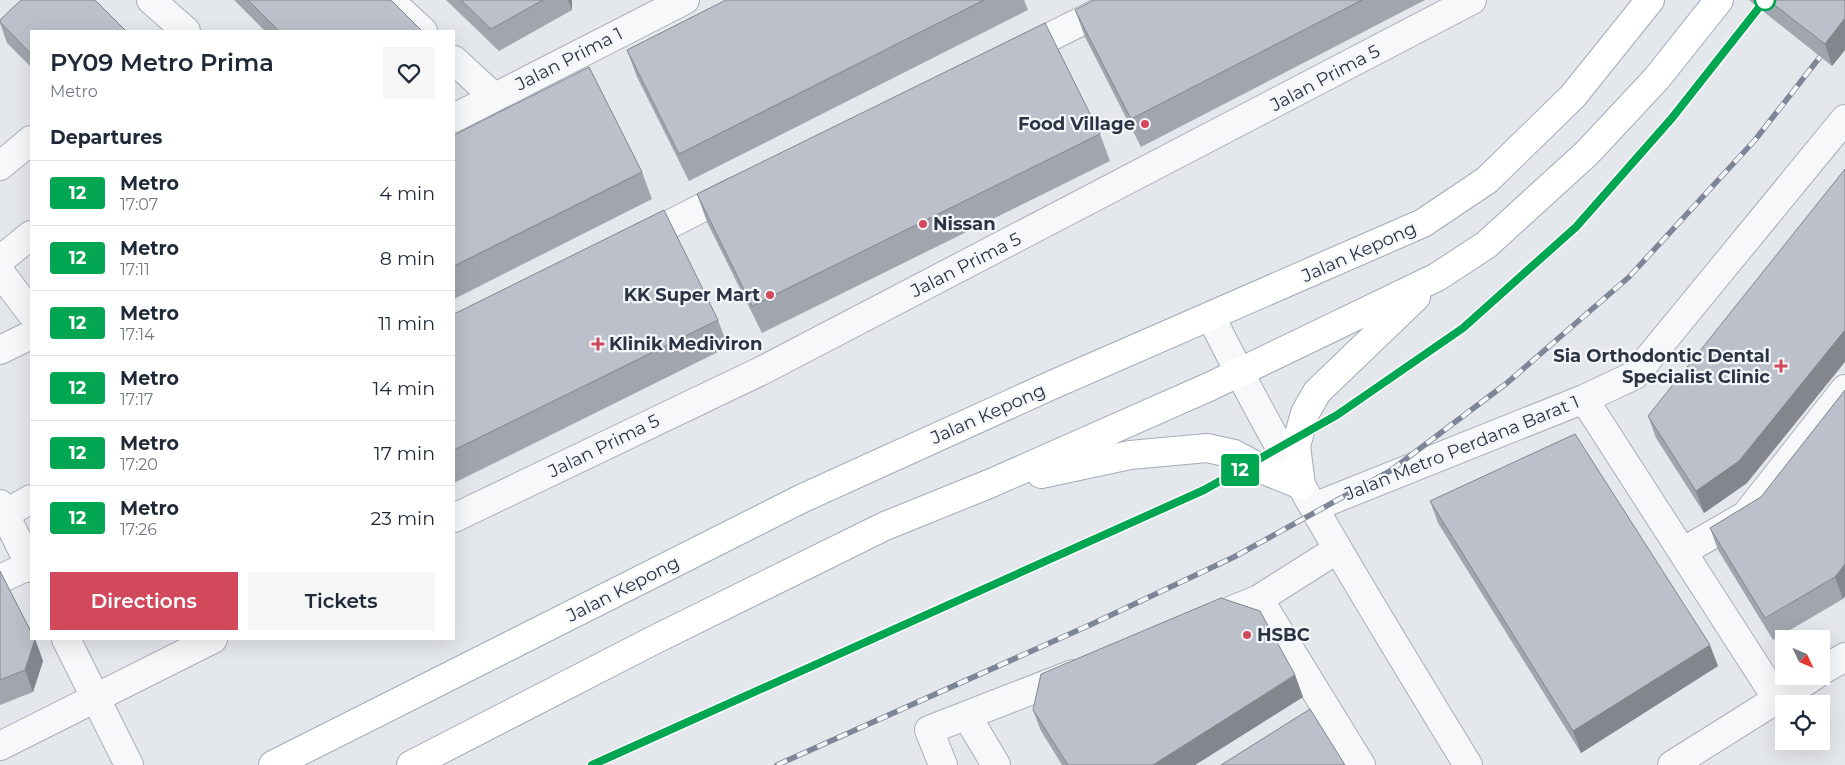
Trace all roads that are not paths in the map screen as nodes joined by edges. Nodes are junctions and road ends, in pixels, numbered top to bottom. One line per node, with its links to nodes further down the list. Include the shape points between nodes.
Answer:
1 (151, 0): 8 (street)
2 (389, 0): 9 (street)
3 (1124, 0): 11 (street)
4 (1472, 0): 34 (street, Jalan Prima 5, via 761,371)
5 (1650, 0): 24 (main road, Jalan Kepong, via 1573,96 1486,180 1424,223)
6 (1719, 0): 22 (main road, via 1657,78 1587,153 1486,245)
7 (670, 3): 12 (street, Jalan Prima 1)
8 (185, 30)
9 (421, 30)
10 (455, 61): 12 (street)
11 (995, 64)
12 (494, 97): 13 (street, Jalan Prima 1)
13 (455, 117)
14 (1845, 119): 29 (street, Jalan Metro Perdana Barat 1, via 1645,364 1634,375)
15 (30, 141): 16 (street)
16 (0, 166)
17 (755, 182): 19 (street)
18 (30, 236): 20 (street)
19 (613, 253)
20 (0, 260)
21 (0, 272): 23 (street)
22 (1437, 277): 27 (main road); 31 (main road, via 1317,392 1305,413 1296,446)
23 (30, 312)
24 (1211, 317): 27 (street); 57 (main road, Jalan Kepong, via 803,498)
25 (30, 335): 26 (street)
26 (0, 350)
27 (1239, 374): 30 (main road); 31 (street)
28 (1845, 389): 36 (street, via 1746,515)
29 (1584, 399): 31 (street, Jalan Metro Perdana Barat 1); 36 (street)
30 (989, 484): 31 (main road, via 1130,454 1207,448 1234,454); 46 (main road, via 885,526)
31 (1307, 496): 35 (street)
32 (30, 499): 33 (street)
33 (2, 509): 37 (street)
34 (455, 518)
35 (1338, 550): 39 (street); 63 (street)
36 (1684, 551): 49 (street)
37 (30, 566): 38 (street)
38 (0, 579)
39 (1259, 599): 40 (street); 52 (street)
40 (1186, 628)
41 (66, 640): 50 (street)
42 (211, 640): 50 (street)
43 (1845, 657): 45 (street)
44 (1095, 665): 53 (street)
45 (1830, 666)
46 (588, 676): 58 (main road); 59 (main road)
47 (1800, 685): 48 (street)
48 (1783, 695)
49 (1775, 696)
50 (96, 699): 55 (street); 56 (street)
51 (1775, 700): 64 (street)
52 (1327, 711): 54 (street); 62 (street)
53 (967, 716): 60 (street, via 929,730); 61 (street)
54 (1303, 726)
55 (0, 746)
56 (129, 765)
57 (274, 765)
58 (411, 765)
59 (444, 765)
60 (943, 765)
61 (996, 765)
62 (1361, 765)
63 (1468, 765)
64 (1672, 765)

